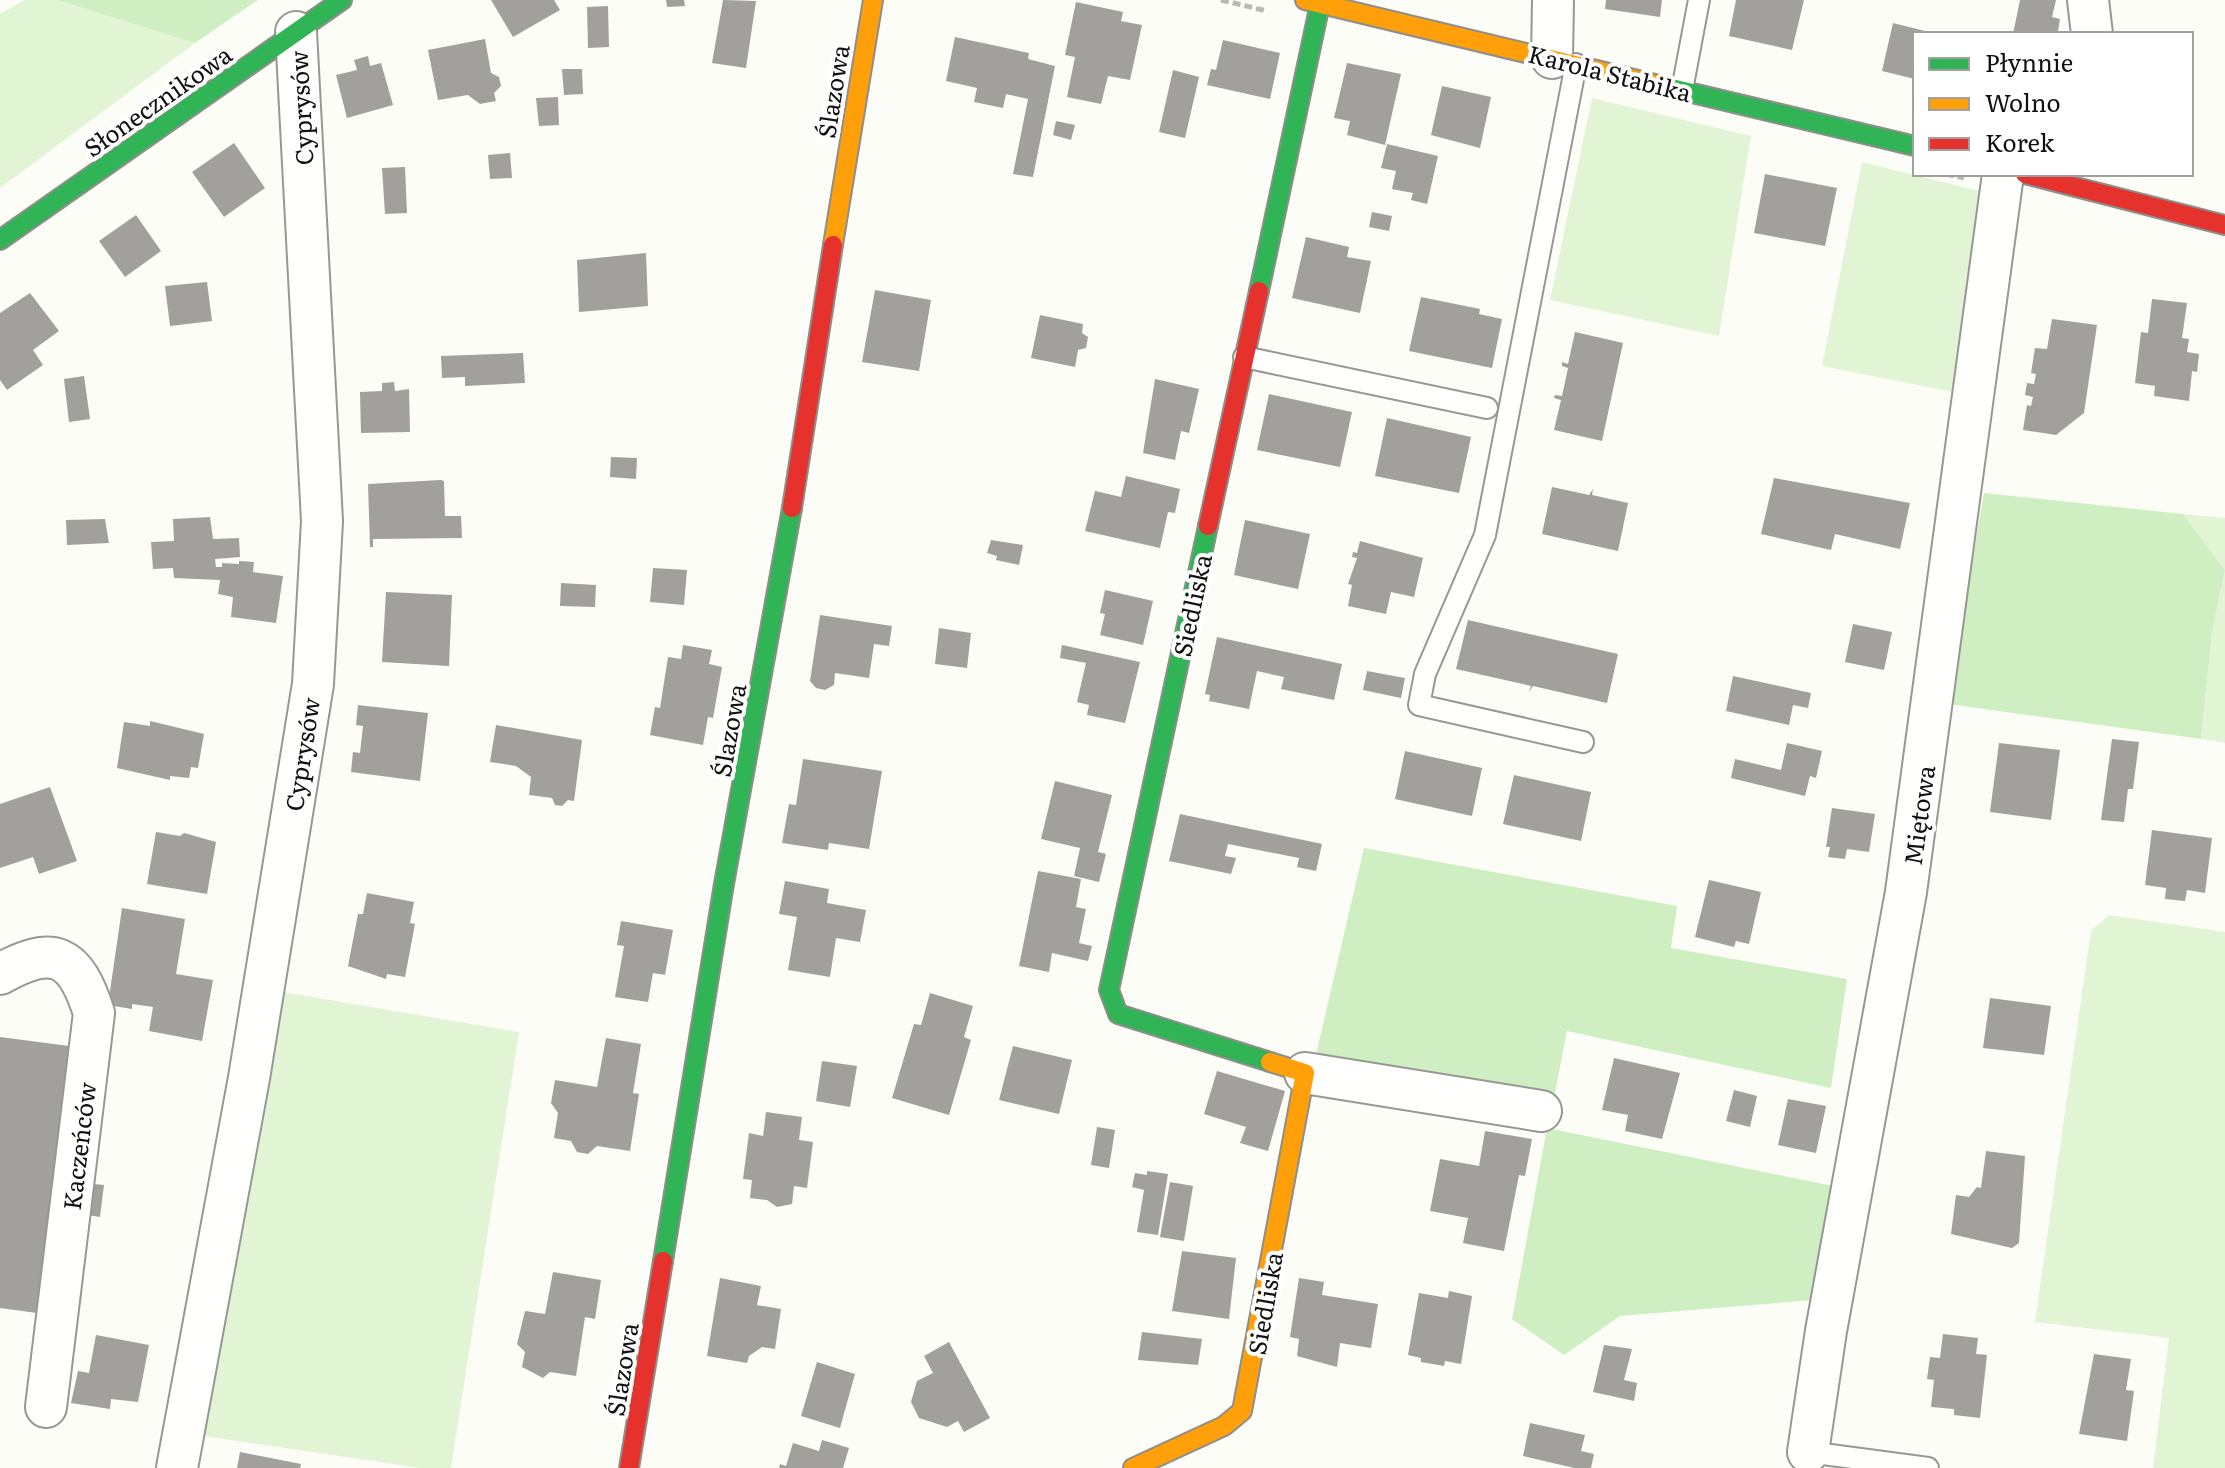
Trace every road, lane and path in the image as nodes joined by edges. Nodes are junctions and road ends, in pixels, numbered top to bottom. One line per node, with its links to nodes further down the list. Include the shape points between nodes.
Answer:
1 (342, 0): 7 (street, Słonecznikowa)
2 (873, 0): 26 (street, Ślazowa)
3 (1553, 0): 9 (street)
4 (1699, 0): 10 (lane)
5 (2088, 0): 8 (street)
6 (1312, 2): 9 (street, Karola Stabika); 17 (street, Siedliska)
7 (296, 32): 16 (street, Słonecznikowa); 25 (street, Cyprysów, via 322,521 313,684 249,1078)
8 (2092, 32)
9 (1564, 61): 10 (street, Karola Stabika); 19 (lane, via 1485,535 1425,674 1419,705)
10 (1682, 90): 11 (street, Karola Stabika)
11 (1913, 146)
12 (2003, 176): 24 (street, Miętowa, via 1906,892)
13 (2041, 176): 14 (street)
14 (2098, 183): 15 (street)
15 (2225, 225)
16 (0, 240)
17 (1244, 357): 18 (lane); 21 (street, Siedliska, via 1109,990 1118,1014)
18 (1487, 408)
19 (1583, 742)
20 (0, 974): 23 (street, Kaczeńców, via 31,957 70,966 94,1013)
21 (1305, 1073): 22 (street, Siedliska); 27 (street, Siedliska, via 1242,1411 1224,1426)
22 (1541, 1111)
23 (46, 1407)
24 (1808, 1452): 28 (lane)
25 (177, 1468)
26 (629, 1468)
27 (1133, 1468)
28 (1928, 1468)

